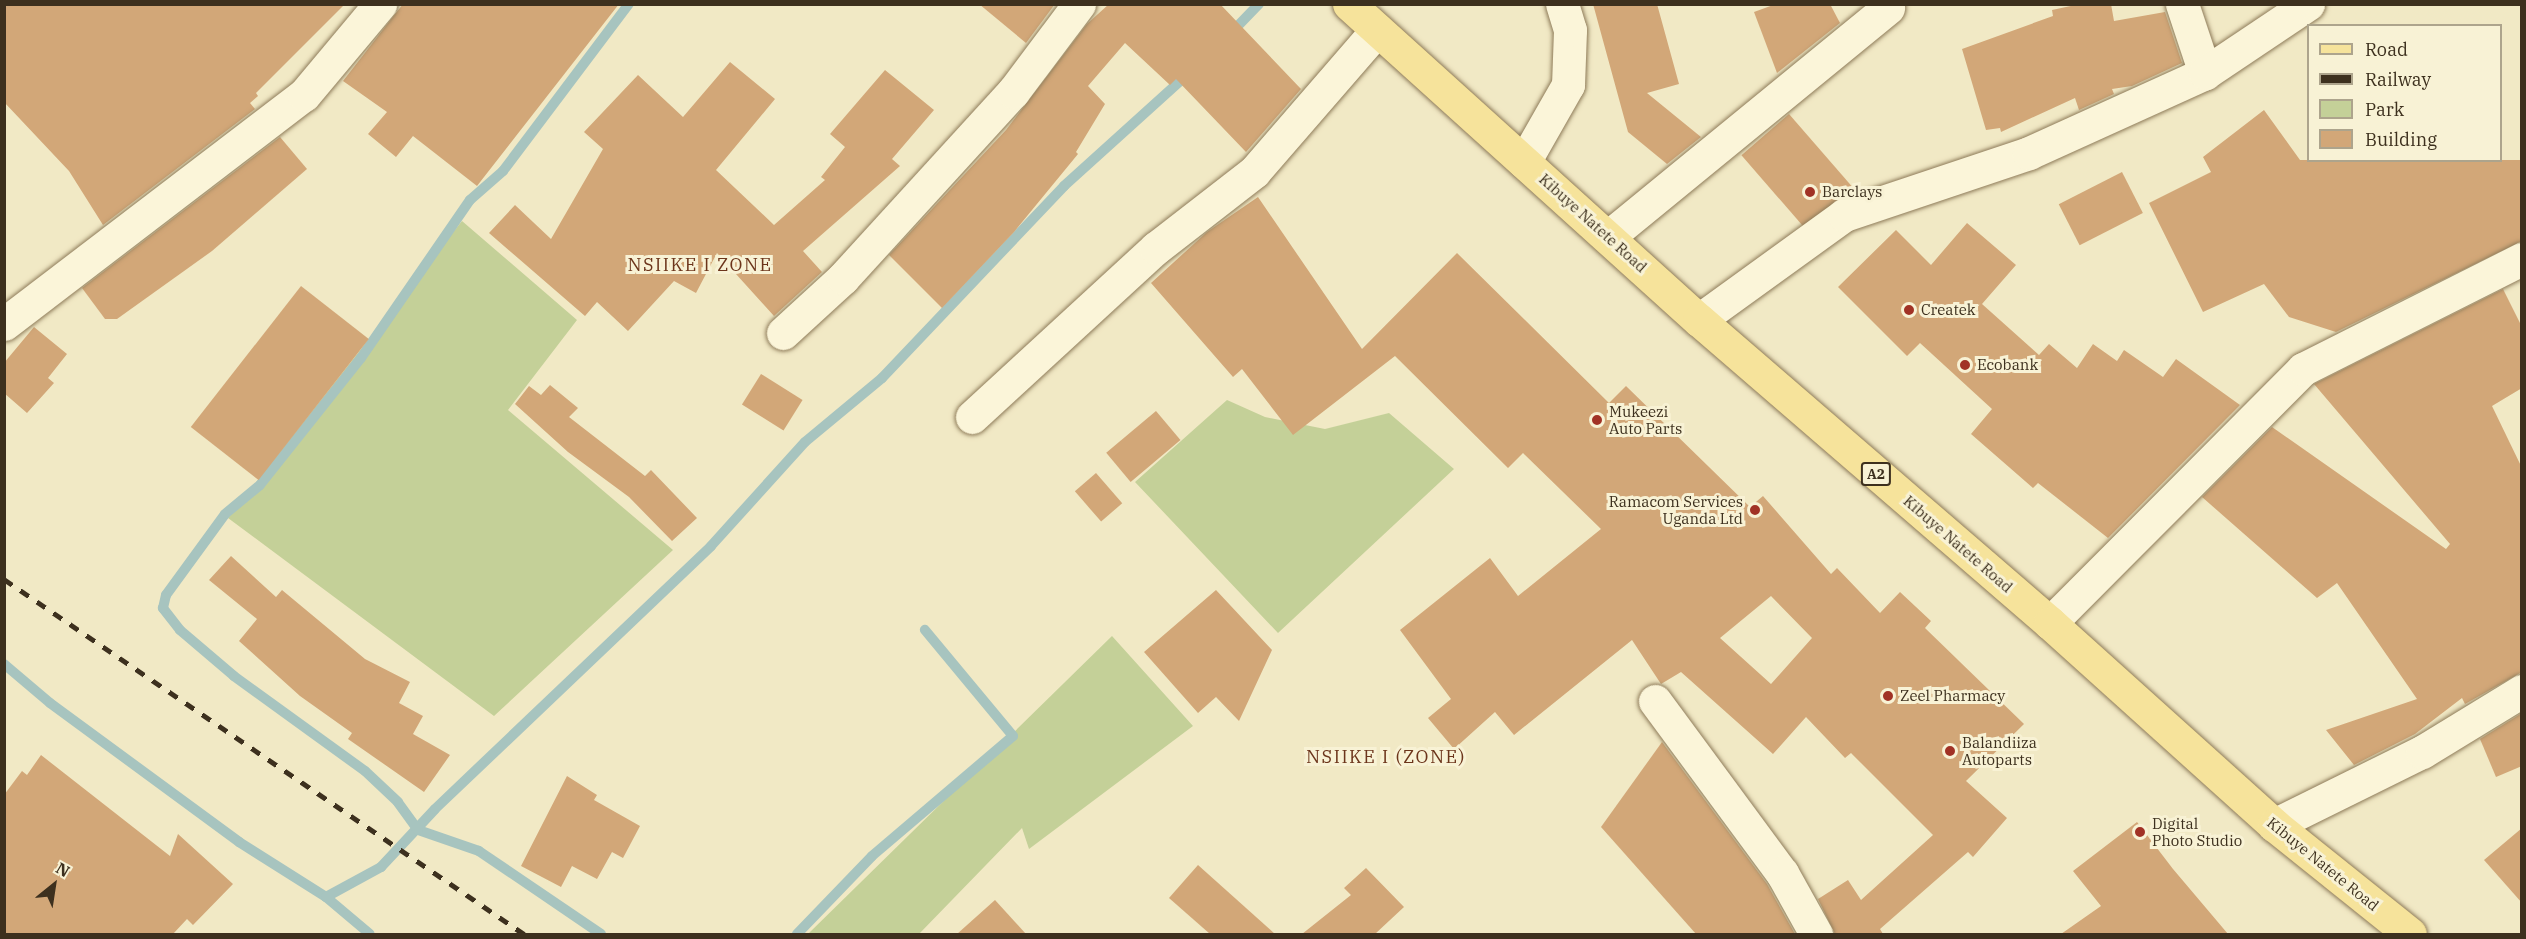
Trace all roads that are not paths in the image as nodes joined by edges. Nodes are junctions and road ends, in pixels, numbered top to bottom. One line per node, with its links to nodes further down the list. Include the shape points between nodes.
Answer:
1 (380, 4): 14 (street, via 304,95)
2 (1079, 4): 15 (street, via 1014,92 843,278)
3 (1349, 4): 8 (main road, Kibuye Natete Road / A2)
4 (1562, 4): 10 (street, via 1570,30 1568,85)
5 (2182, 4): 9 (street)
6 (2308, 4): 9 (street)
7 (1888, 8): 11 (street)
8 (1377, 30): 10 (main road, Kibuye Natete Road / A2); 16 (street, via 1254,172 1156,248)
9 (2205, 74): 13 (street, via 2029,153 1844,215)
10 (1524, 162): 11 (main road, Kibuye Natete Road / A2)
11 (1608, 237): 13 (main road, Kibuye Natete Road / A2)
12 (2522, 259): 17 (street, via 2303,369)
13 (1699, 320): 17 (main road, Kibuye Natete Road / A2)
14 (4, 324)
15 (783, 333)
16 (972, 417)
17 (2050, 623): 20 (main road, Kibuye Natete Road / A2)
18 (2522, 691): 20 (street, via 2422,752)
19 (1655, 701): 21 (street, via 1782,873)
20 (2274, 825): 22 (main road, Kibuye Natete Road / A2)
21 (1816, 934)
22 (2410, 934)

